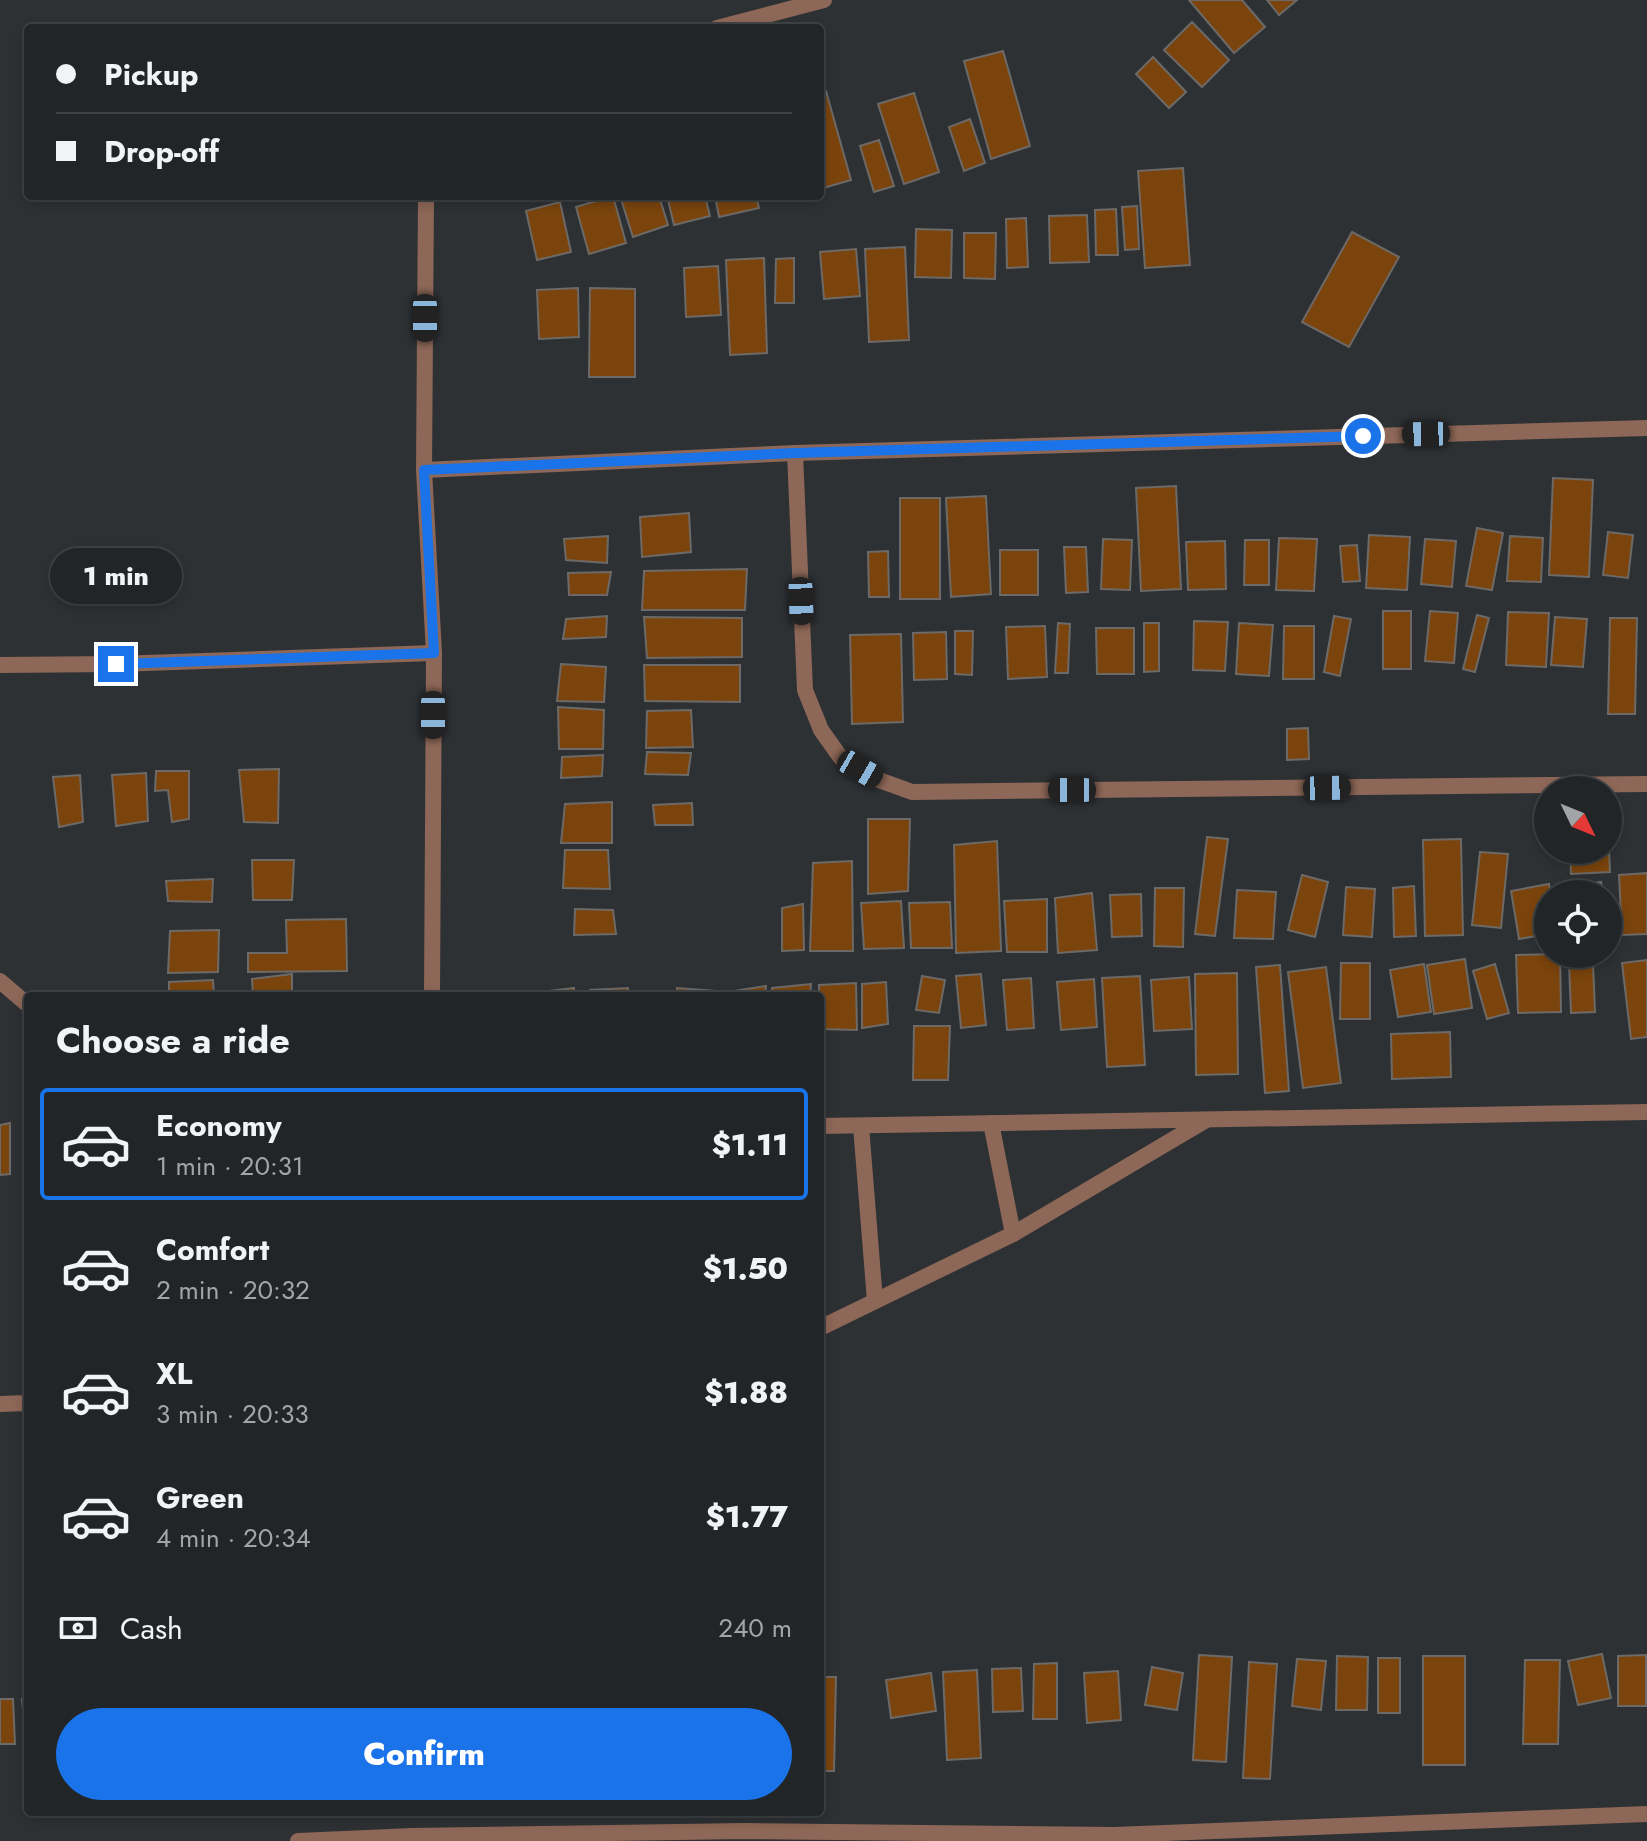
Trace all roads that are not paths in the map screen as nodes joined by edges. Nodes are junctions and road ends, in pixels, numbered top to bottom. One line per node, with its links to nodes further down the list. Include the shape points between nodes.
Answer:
1 (824, 0): 2 (street)
2 (732, 24)
3 (426, 200): 6 (street)
4 (1647, 428): 5 (street)
5 (795, 453): 6 (street); 9 (street, via 805,690 821,730 841,758 879,780 912,792)
6 (424, 470): 7 (street)
7 (434, 653): 8 (street); 11 (street)
8 (0, 665)
9 (1647, 784)
10 (0, 981): 12 (street)
11 (432, 992)
12 (24, 1002)
13 (1647, 1112): 14 (street)
14 (1207, 1119): 15 (street); 18 (street)
15 (991, 1123): 17 (street); 18 (street)
16 (824, 1126): 17 (street)
17 (861, 1126): 19 (street)
18 (1013, 1234): 19 (street)
19 (875, 1301): 20 (street)
20 (824, 1326)
21 (24, 1403): 22 (street)
22 (0, 1404)
23 (1647, 1814): 26 (street)
24 (745, 1836): 25 (street); 26 (street)
25 (412, 1838): 27 (street)
26 (1114, 1838)
27 (298, 1841)

